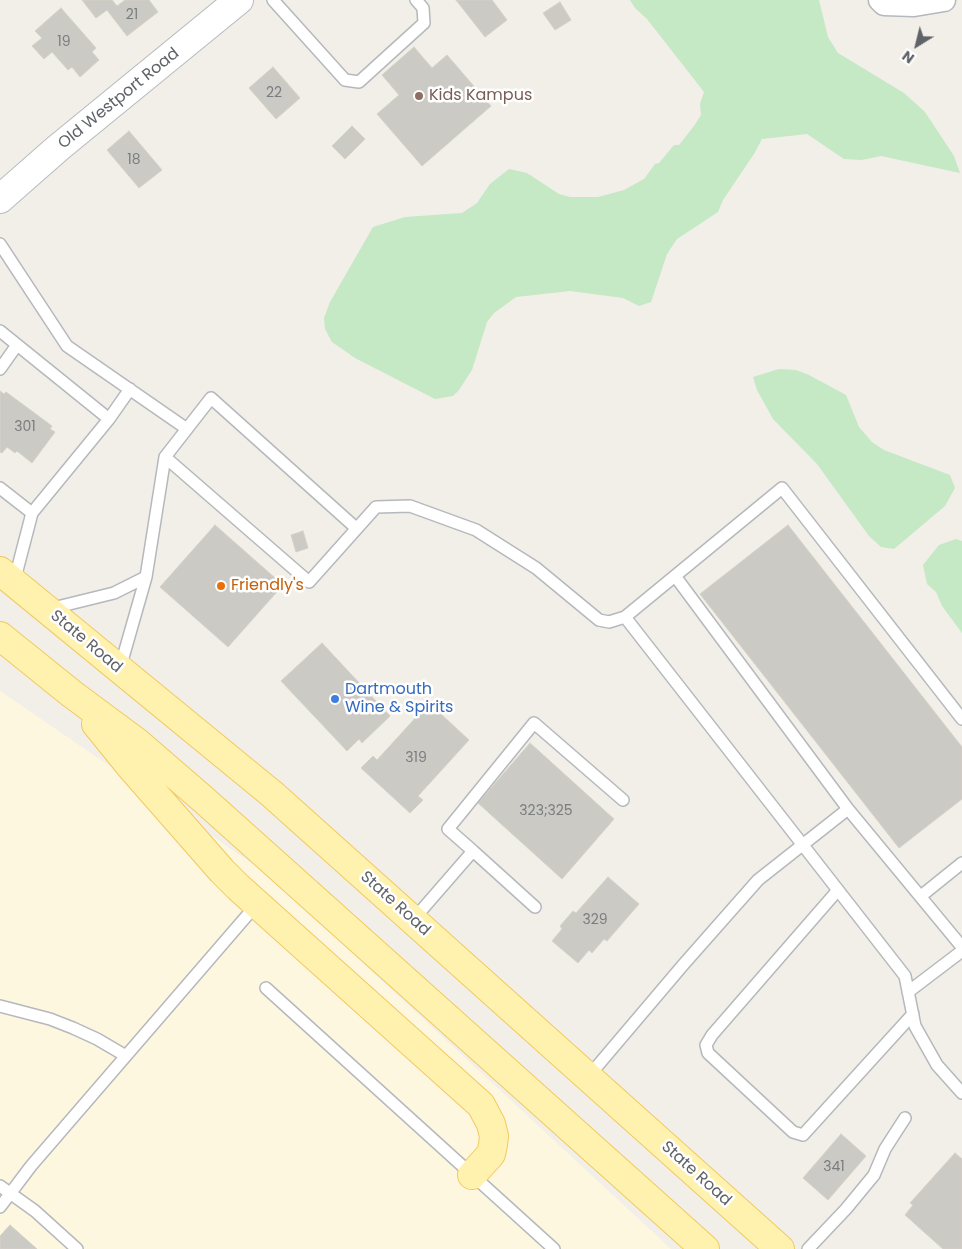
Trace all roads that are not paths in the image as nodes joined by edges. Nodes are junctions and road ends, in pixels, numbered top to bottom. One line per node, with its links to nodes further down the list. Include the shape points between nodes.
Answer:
1 (238, 0): 6 (main road, Old Westport Road)
2 (273, 0): 3 (lane, via 345,80 359,82 424,23 423,8)
3 (416, 0)
4 (880, 0): 5 (street, via 884,4 914,5)
5 (944, 0)
6 (0, 199)
7 (0, 244): 11 (lane, via 67,346)
8 (0, 331): 9 (lane)
9 (17, 345): 10 (lane); 12 (lane)
10 (0, 369)
11 (130, 389): 12 (lane); 13 (lane)
12 (109, 419): 16 (lane)
13 (187, 429): 14 (lane); 17 (lane, via 211,398)
14 (165, 457): 17 (lane, via 309,582); 20 (lane)
15 (3, 493): 16 (lane)
16 (32, 513): 18 (lane)
17 (356, 528): 22 (lane, via 376,507 410,506 476,530 536,568 599,620 609,622)
18 (7, 576): 21 (main road, State Road)
19 (675, 576): 22 (lane); 26 (lane, via 782,488); 28 (lane)
20 (146, 577): 21 (lane, via 114,593); 24 (lane)
21 (46, 609): 24 (main road, State Road)
22 (625, 617): 29 (lane)
23 (0, 636): 25 (main road)
24 (120, 670): 36 (main road, State Road, via 272,794)
25 (72, 694): 34 (main road, via 130,766 222,870); 52 (main road, via 138,743 264,852)
26 (962, 719)
27 (623, 800): 30 (lane, via 534,723 448,829)
28 (848, 809): 29 (lane); 33 (lane)
29 (803, 845): 32 (lane); 43 (lane, via 758,880)
30 (473, 851): 35 (lane); 36 (lane)
31 (962, 863): 33 (lane)
32 (838, 890): 39 (lane, via 905,976); 41 (lane, via 712,1035 706,1045 708,1053 793,1132 803,1135)
33 (921, 896): 37 (lane)
34 (257, 904): 42 (lane); 46 (main road, via 481,1105 491,1124 493,1145 490,1154)
35 (535, 907)
36 (413, 920): 43 (main road, State Road)
37 (962, 949): 39 (lane)
38 (266, 988): 46 (lane)
39 (908, 992): 41 (lane)
40 (0, 1006): 42 (lane, via 73,1028)
41 (912, 1014): 44 (lane, via 915,1026 937,1065)
42 (126, 1056): 48 (lane)
43 (588, 1077): 53 (main road, State Road)
44 (962, 1093)
45 (905, 1118): 54 (lane, via 885,1149 874,1175)
46 (472, 1175): 51 (lane)
47 (0, 1186): 48 (lane)
48 (11, 1192): 49 (lane); 50 (lane)
49 (0, 1208)
50 (78, 1249)
51 (554, 1249)
52 (705, 1249)
53 (780, 1249)
54 (808, 1249)

